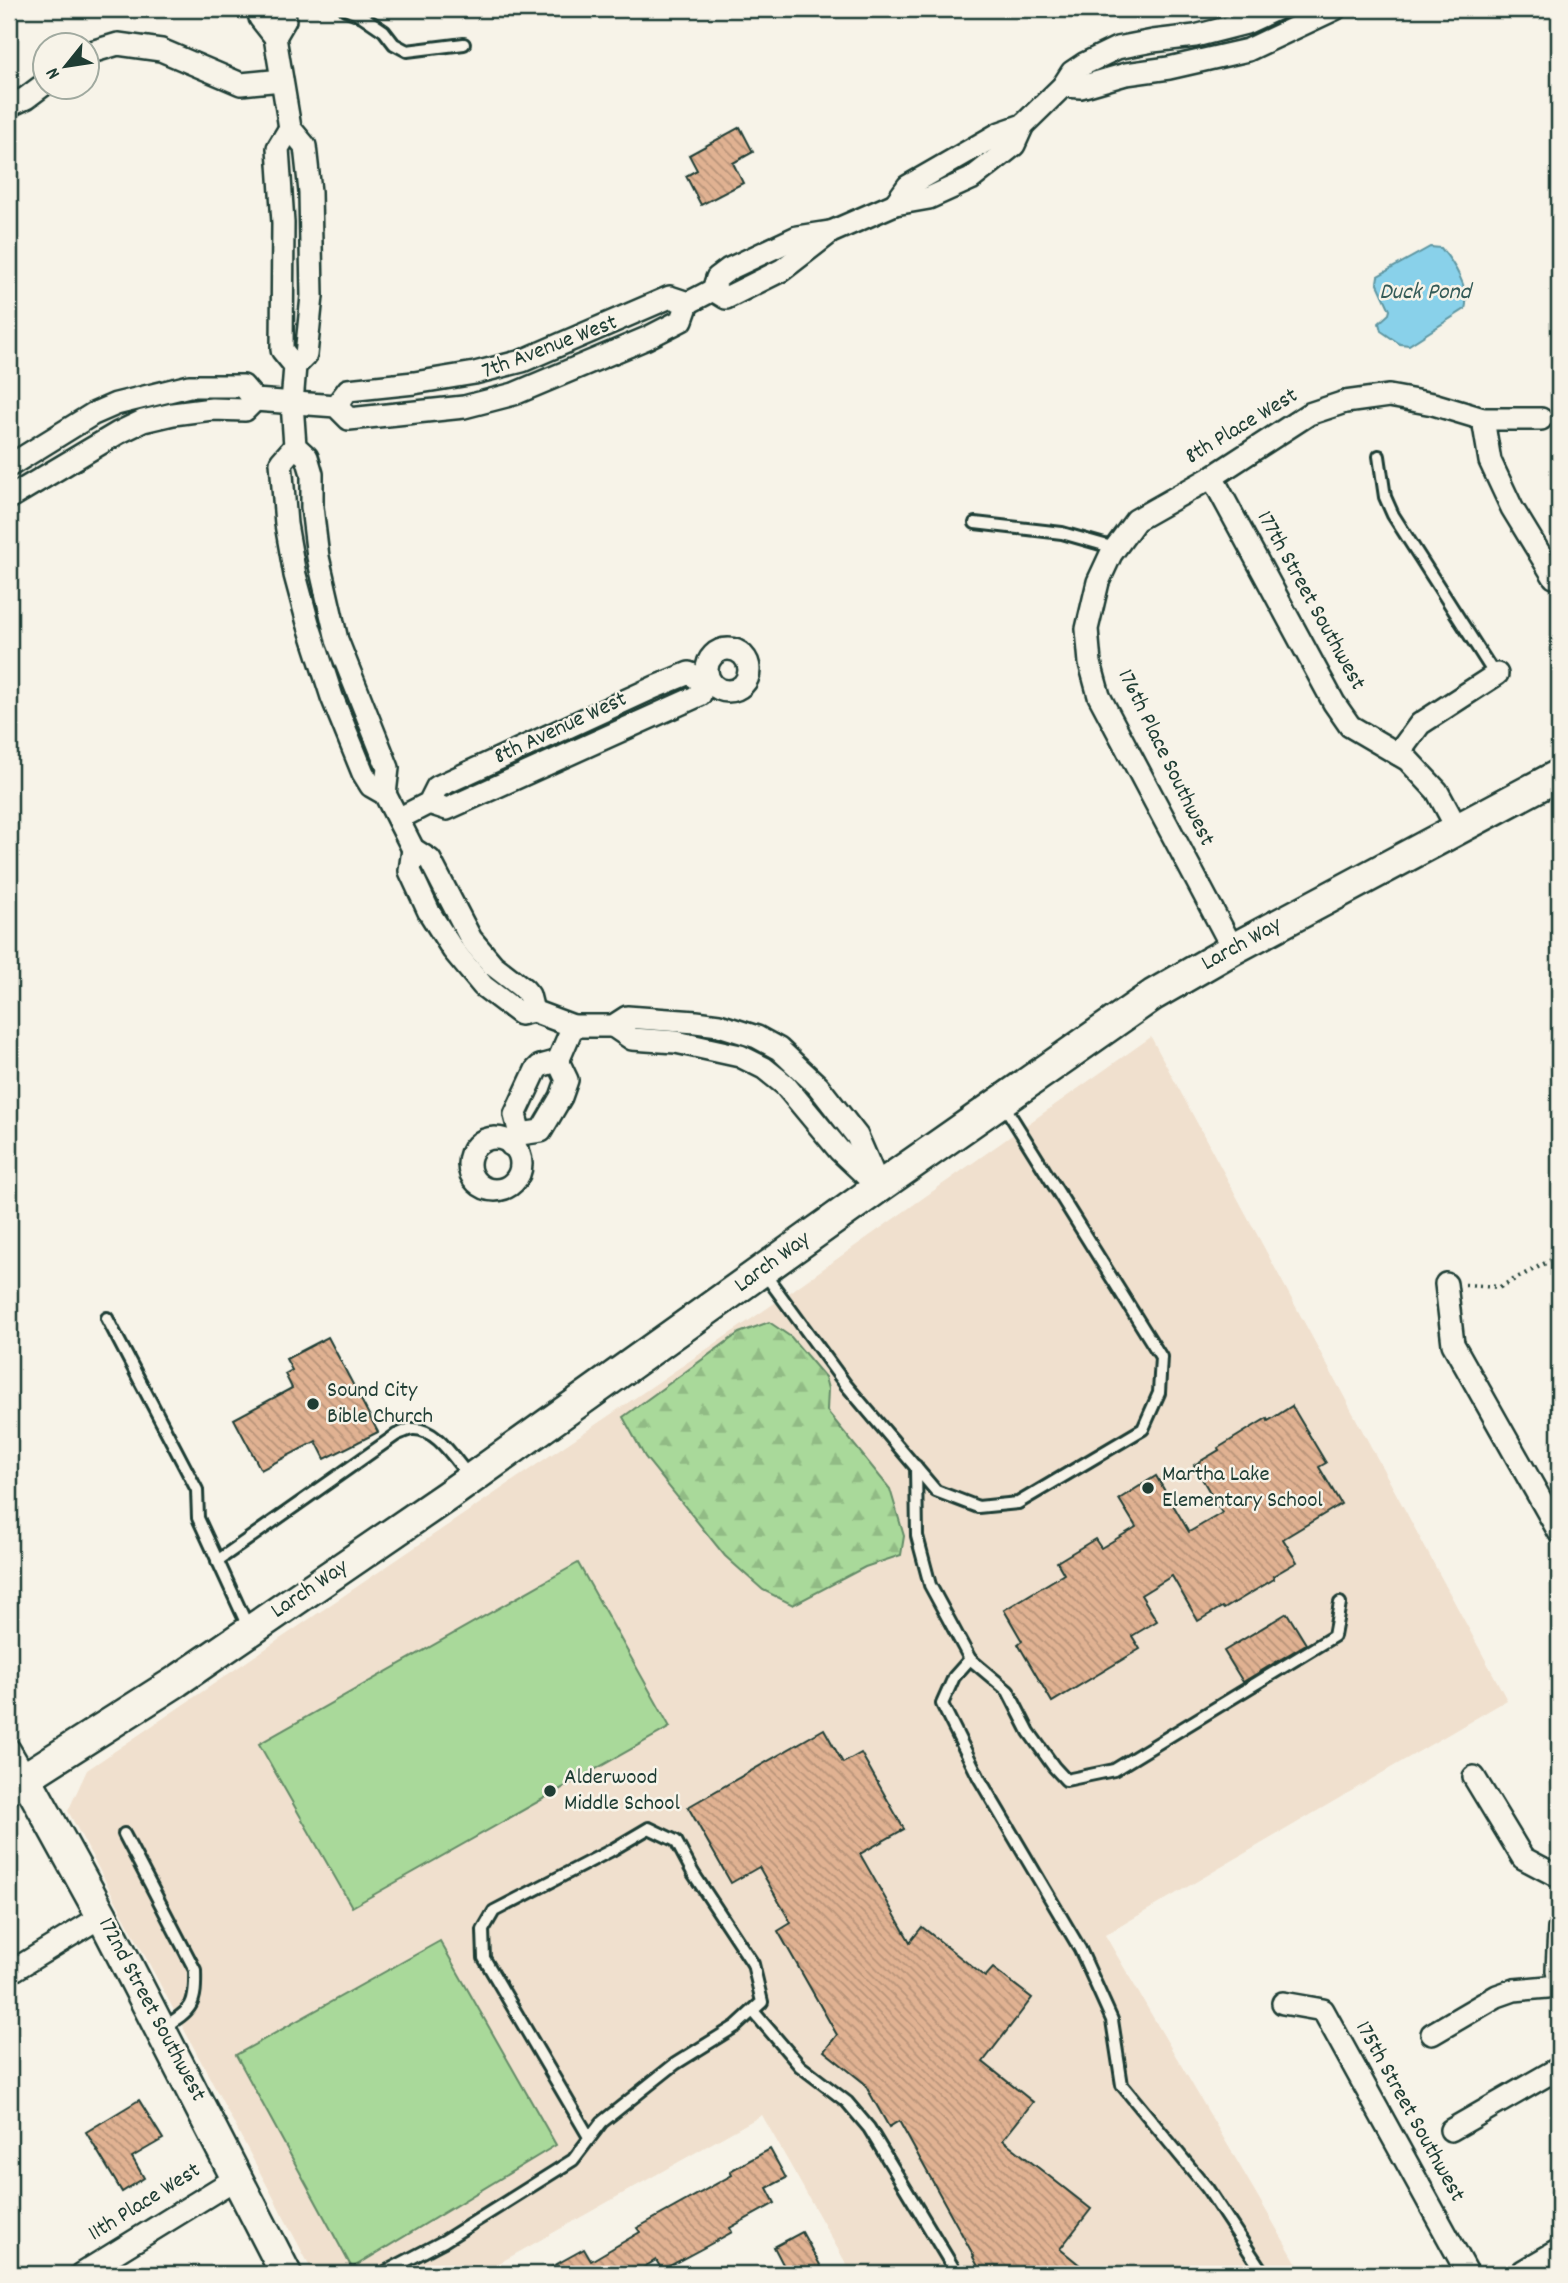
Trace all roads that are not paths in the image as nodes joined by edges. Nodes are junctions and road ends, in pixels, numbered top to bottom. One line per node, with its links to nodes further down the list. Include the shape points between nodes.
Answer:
1 (259, 9): 6 (street, via 260,19)
2 (284, 9): 6 (street, via 285,20)
3 (345, 9): 7 (lane, via 362,16 407,51)
4 (1276, 9): 10 (street, 7th Avenue West, via 1246,23 1195,36 1117,48 1072,72)
5 (1335, 9): 10 (street, via 1248,50 1081,87)
6 (275, 37): 9 (street)
7 (464, 44)
8 (102, 49): 9 (street, via 118,44 161,50 241,84)
9 (282, 80): 13 (street)
10 (1063, 86): 14 (street, 7th Avenue West, via 1023,125 1014,145 971,180 929,198 895,204 831,232 797,237 729,269 717,278 713,290)
11 (32, 94): 12 (street)
12 (9, 106)
13 (290, 128): 15 (street, via 278,148 283,223 282,350); 15 (street, via 305,146 313,260 306,355)
14 (688, 303): 18 (street, 7th Avenue West, via 670,298 522,361 475,373 348,390); 18 (street, 7th Avenue West, via 682,320 514,394 464,407 348,419)
15 (295, 366): 17 (street)
16 (255, 400): 17 (street, 7th Avenue West); 23 (street, 7th Avenue West, via 243,386 189,386 116,404); 25 (street, 7th Avenue West, via 245,410 173,414 143,421)
17 (292, 403): 18 (street, 7th Avenue West); 21 (street)
18 (335, 406)
19 (1483, 419): 20 (street, 8th Place West); 24 (street, 8th Place West, via 1389,396 1345,402 1310,414); 28 (street, via 1490,461)
20 (1541, 419)
21 (295, 446): 34 (street, via 307,457 312,474 318,557 337,640 388,768); 34 (street, via 281,461 295,575 332,697 363,773 371,786)
22 (1379, 456): 30 (lane, via 1385,497 1393,515)
23 (9, 466)
24 (1212, 477): 27 (street, 8th Place West, via 1136,520); 32 (street, 177th Street Southwest, via 1334,703 1350,726)
25 (9, 498)
26 (975, 523): 27 (lane, via 1062,533)
27 (1115, 548): 29 (street, 8th Place West)
28 (1554, 577)
29 (1098, 582): 37 (street, 176th Place Southwest, via 1087,629 1099,696)
30 (1496, 674): 32 (street, via 1420,723)
31 (706, 680): 35 (street, 8th Avenue West, via 700,695 519,777 447,809 429,803)
32 (1398, 754): 36 (street, 177th Street Southwest, via 1437,791)
33 (1559, 775): 36 (main road, Larch Way)
34 (385, 794): 35 (street)
35 (398, 819): 38 (street, via 413,849 430,860 471,939 493,965 524,989 533,1011)
36 (1458, 830): 37 (main road, Larch Way)
37 (1233, 949): 40 (main road, Larch Way, via 1153,995)
38 (573, 1026): 39 (street); 41 (street, via 613,1026 632,1039 676,1042 740,1056 764,1068)
39 (558, 1061): 39 (street, via 536,1070 515,1115 516,1139 541,1131 561,1097 567,1080)
40 (1002, 1101): 41 (main road, Larch Way); 45 (lane, via 1161,1357 1159,1393 1143,1429 1017,1503 978,1507 936,1490)
41 (879, 1187): 42 (main road, Larch Way)
42 (763, 1271): 45 (lane, via 846,1385); 46 (main road, Larch Way)
43 (1446, 1284): 47 (street, via 1453,1344)
44 (107, 1318): 48 (lane, via 197,1490 198,1518)
45 (916, 1466): 51 (lane, via 917,1536 930,1585)
46 (471, 1479): 48 (lane, via 440,1442 425,1431 411,1429); 50 (main road, Larch Way)
47 (1559, 1532)
48 (217, 1561): 50 (lane)
49 (1340, 1603): 51 (lane, via 1334,1636 1115,1770 1066,1780 1029,1732 1007,1691)
50 (250, 1631): 54 (main road, Larch Way)
51 (970, 1659): 75 (lane, via 954,1677 942,1704 979,1778 1080,1950 1112,2020 1122,2085 1207,2188)
52 (9, 1749): 54 (street, 172nd Street Southwest)
53 (1474, 1777): 56 (street, via 1523,1858)
54 (17, 1783): 57 (main road, 172nd Street Southwest)
55 (124, 1834): 63 (lane, via 195,1970 192,2004 184,2015)
56 (1559, 1877)
57 (102, 1916): 59 (street); 63 (main road, 172nd Street Southwest)
58 (1559, 1929): 60 (street)
59 (9, 1973)
60 (1559, 1985): 64 (street, via 1497,1996)
61 (1283, 2003): 76 (street, 175th Street Southwest, via 1323,2010)
62 (753, 2011): 67 (lane, via 675,2064); 67 (lane, via 762,2002 753,1964 676,1841 649,1828 494,1911 484,1930 484,1958); 74 (lane, via 800,2066 847,2102 869,2127)
63 (160, 2028): 68 (main road, 172nd Street Southwest)
64 (1432, 2034)
65 (1559, 2068): 66 (street)
66 (1451, 2130)
67 (589, 2137): 73 (lane, via 573,2160 444,2241)
68 (238, 2177): 71 (street, 11th Place West); 72 (main road, 172nd Street Southwest)
69 (1559, 2250): 70 (street)
70 (1523, 2271)
71 (80, 2274)
72 (286, 2274)
73 (381, 2274)
74 (957, 2274)
75 (1264, 2274)
76 (1468, 2274)

